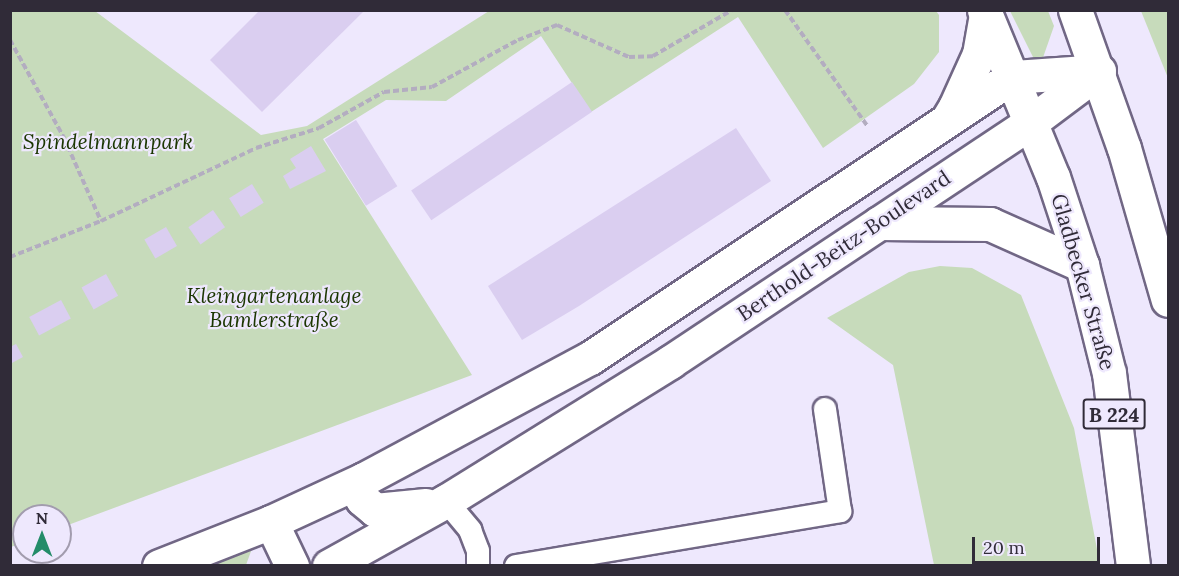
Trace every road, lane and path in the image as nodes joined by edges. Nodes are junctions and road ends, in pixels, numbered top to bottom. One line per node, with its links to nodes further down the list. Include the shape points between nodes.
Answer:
1 (732, 10): 11 (path, via 653,56 629,57 557,25 518,40 432,87 384,92 319,128 256,148)
2 (785, 10): 10 (path)
3 (1075, 10): 6 (main road)
4 (985, 13): 7 (main road, Gladbecker Straße / B 224); 8 (main road, via 975,64)
5 (10, 40): 11 (path, via 64,138)
6 (1099, 71): 7 (main road); 9 (main road, Berthold-Beitz-Boulevard); 15 (main road)
7 (1012, 77): 8 (main road); 9 (main road, Gladbecker Straße / B 224)
8 (947, 119): 17 (main road, via 590,358)
9 (1031, 122): 12 (main road, Berthold-Beitz-Boulevard); 14 (main road, Gladbecker Straße / B 224)
10 (868, 127)
11 (101, 221): 13 (path)
12 (879, 224): 14 (main road, via 990,224); 18 (main road, Berthold-Beitz-Boulevard, via 670,362)
13 (10, 257)
14 (1082, 265): 25 (main road, Gladbecker Straße / B 224, via 1109,373)
15 (1168, 300)
16 (825, 409): 24 (lane, via 840,511)
17 (364, 479): 18 (main road, Berthold-Beitz-Boulevard, via 360,485 362,499 375,510); 19 (main road)
18 (446, 501): 22 (main road, Berthold-Beitz-Boulevard); 23 (lane, via 470,530 478,551)
19 (271, 522): 20 (main road); 21 (main road)
20 (159, 566)
21 (292, 566)
22 (329, 566)
23 (478, 566)
24 (516, 566)
25 (1133, 566)

